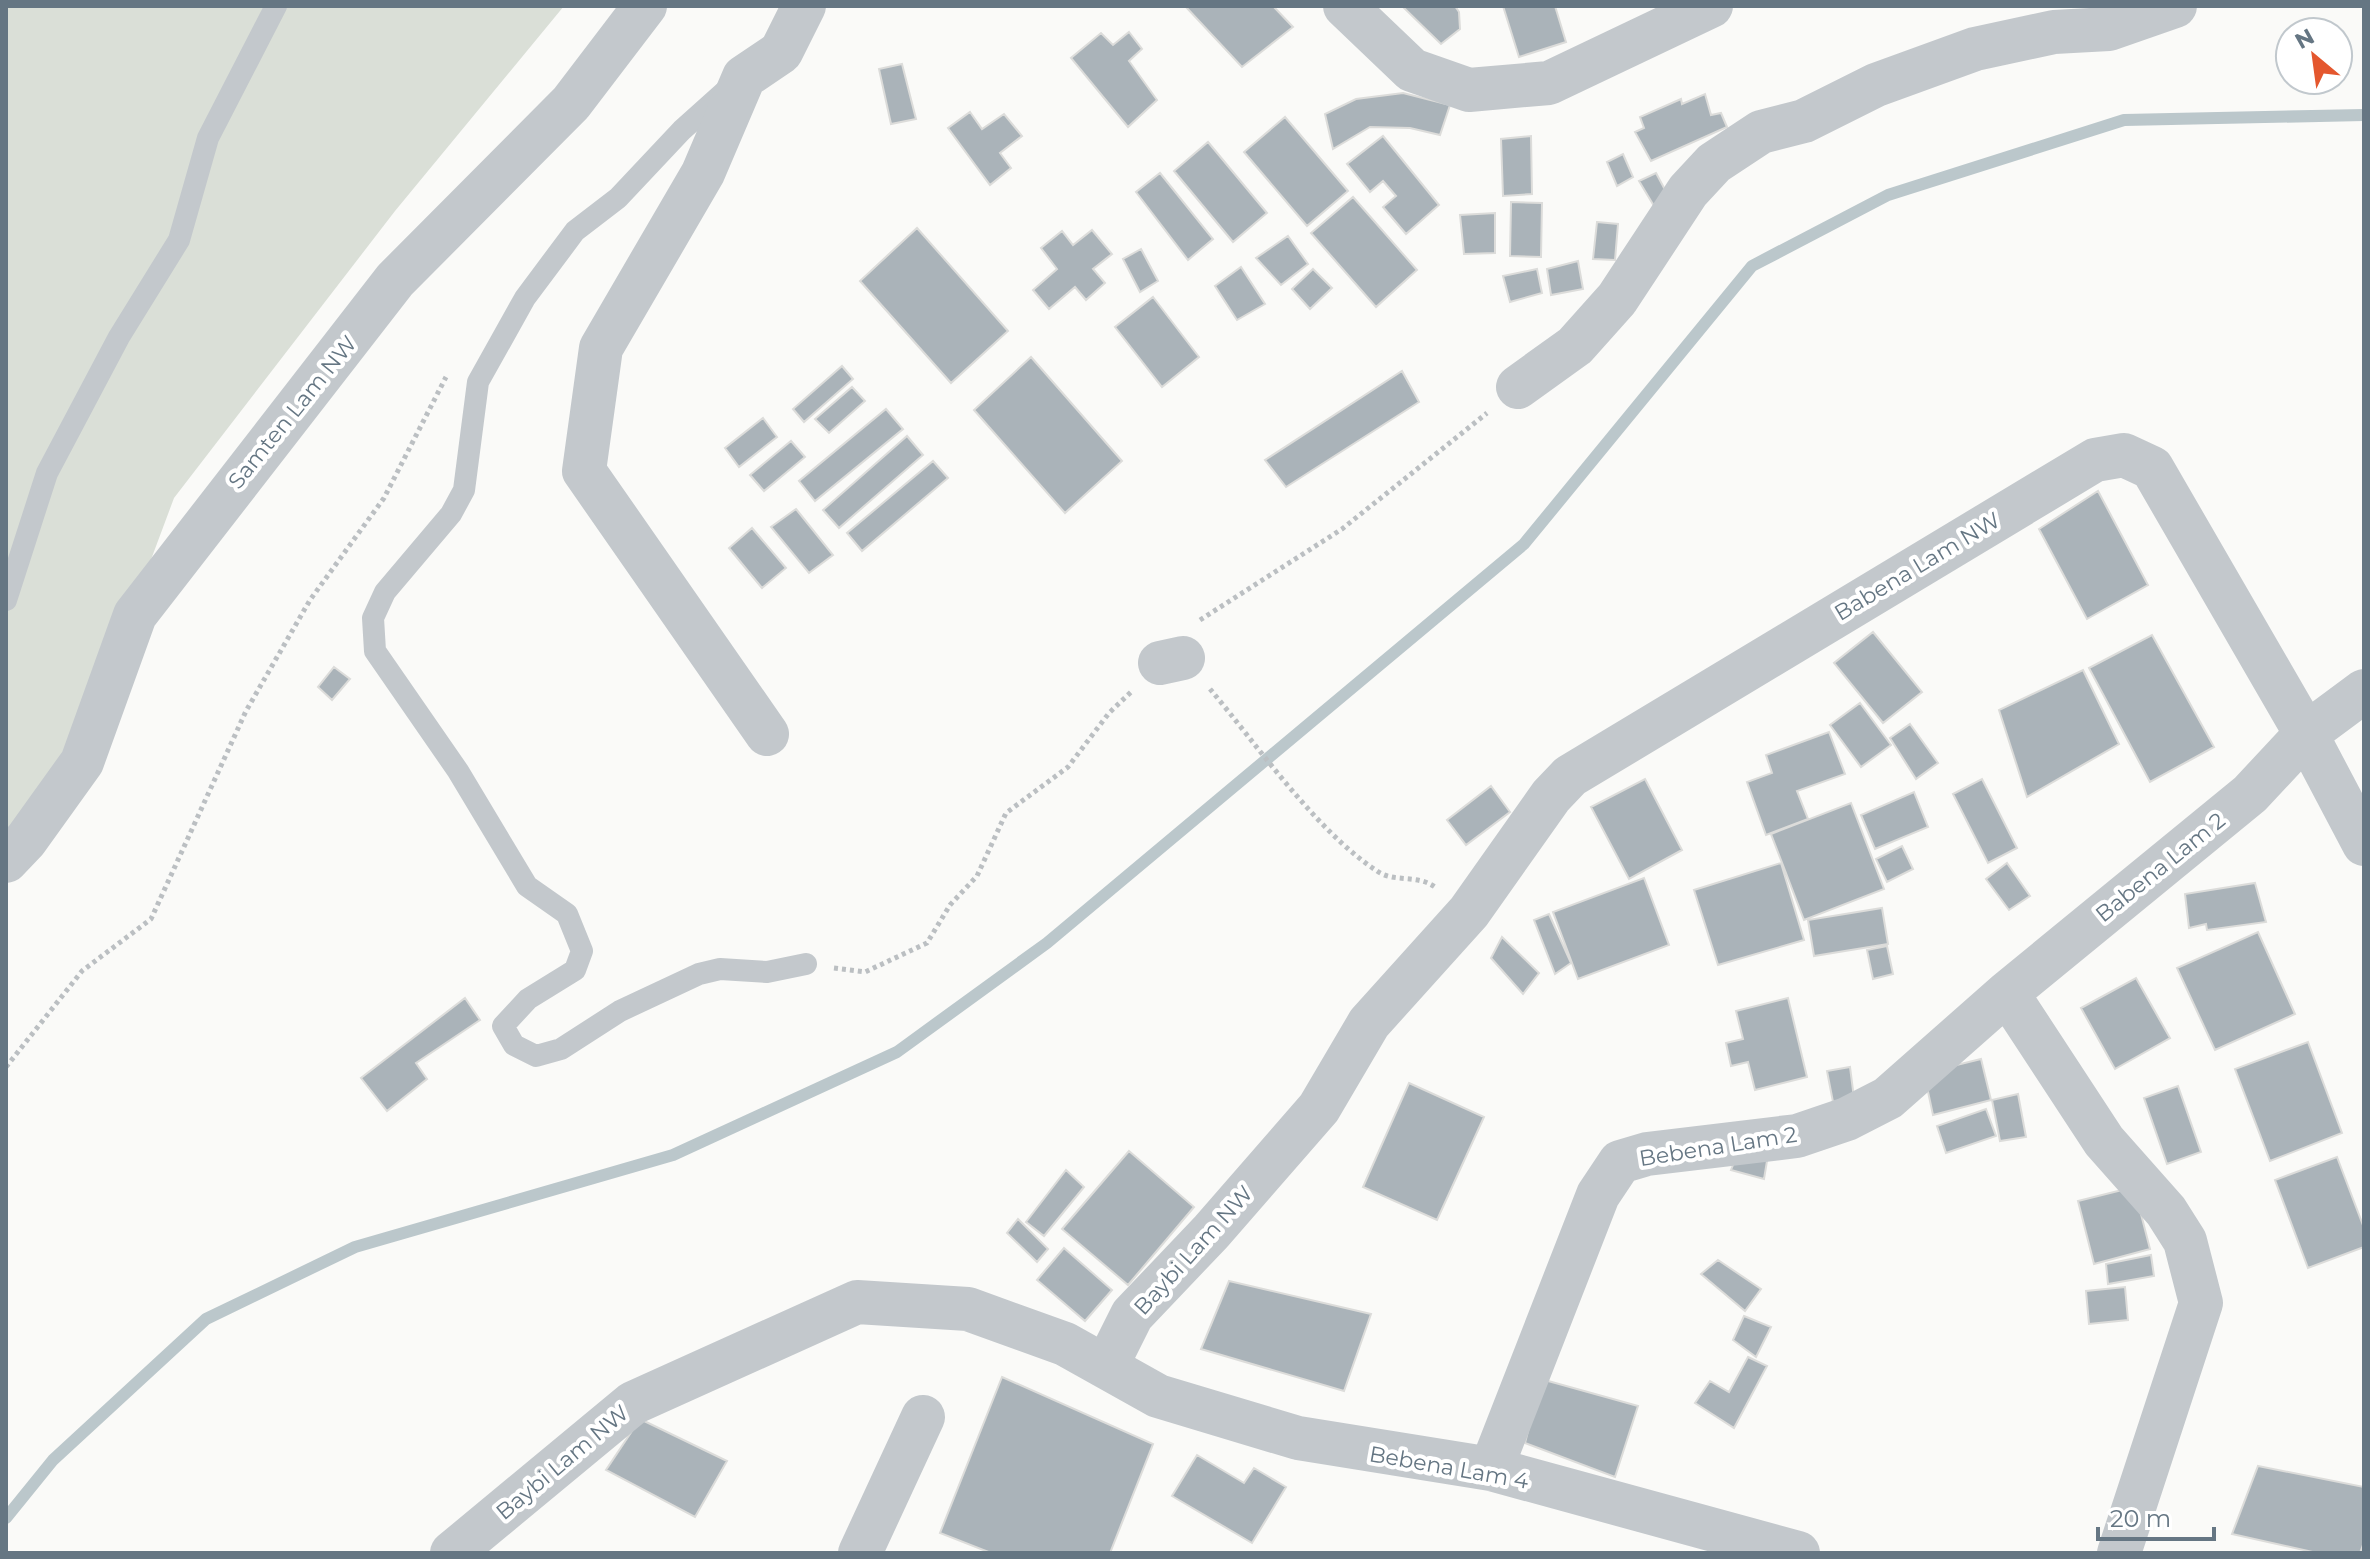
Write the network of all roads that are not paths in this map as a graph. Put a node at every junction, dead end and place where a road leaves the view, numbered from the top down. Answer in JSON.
{"nodes":[{"id":1,"x":276,"y":6,"type":"edge"},
{"id":2,"x":645,"y":6,"type":"edge"},
{"id":3,"x":804,"y":6,"type":"edge"},
{"id":4,"x":1345,"y":6,"type":"edge"},
{"id":5,"x":1711,"y":6,"type":"edge"},
{"id":6,"x":2175,"y":6,"type":"edge"},
{"id":7,"x":744,"y":77,"type":"junction"},
{"id":8,"x":1518,"y":387,"type":"road end"},
{"id":9,"x":6,"y":600,"type":"edge"},
{"id":10,"x":2364,"y":691,"type":"edge"},
{"id":11,"x":767,"y":734,"type":"dead end"},
{"id":12,"x":2306,"y":734,"type":"junction"},
{"id":13,"x":2364,"y":844,"type":"edge"},
{"id":14,"x":6,"y":861,"type":"edge"},
{"id":15,"x":1458,"y":923,"type":"joint"},
{"id":16,"x":806,"y":964,"type":"road end"},
{"id":17,"x":2007,"y":993,"type":"junction"},
{"id":18,"x":1107,"y":1365,"type":"junction"},
{"id":19,"x":923,"y":1417,"type":"dead end"},
{"id":20,"x":1491,"y":1469,"type":"junction"},
{"id":21,"x":452,"y":1553,"type":"edge"},
{"id":22,"x":860,"y":1553,"type":"edge"},
{"id":23,"x":1798,"y":1553,"type":"edge"},
{"id":24,"x":2119,"y":1553,"type":"edge"}],
"edges":[{"from":1,"to":9,"type":"lane"},
{"from":2,"to":14,"type":"street","name":"Samten Lam NW"},
{"from":3,"to":7,"type":"street"},
{"from":4,"to":5,"type":"street"},
{"from":6,"to":8,"type":"street"},
{"from":7,"to":11,"type":"street"},
{"from":7,"to":16,"type":"lane"},
{"from":10,"to":12,"type":"street"},
{"from":12,"to":13,"type":"street","name":"Babena Lam NW"},
{"from":12,"to":15,"type":"street","name":"Babena Lam NW"},
{"from":12,"to":17,"type":"street","name":"Babena Lam 2"},
{"from":15,"to":18,"type":"street","name":"Baybi Lam NW"},
{"from":17,"to":20,"type":"street","name":"Bebena Lam 2"},
{"from":17,"to":24,"type":"street"},
{"from":18,"to":20,"type":"street","name":"Bebena Lam 4"},
{"from":18,"to":21,"type":"street","name":"Baybi Lam NW"},
{"from":19,"to":22,"type":"street"},
{"from":20,"to":23,"type":"street","name":"Bebena Lam 4"}]}
